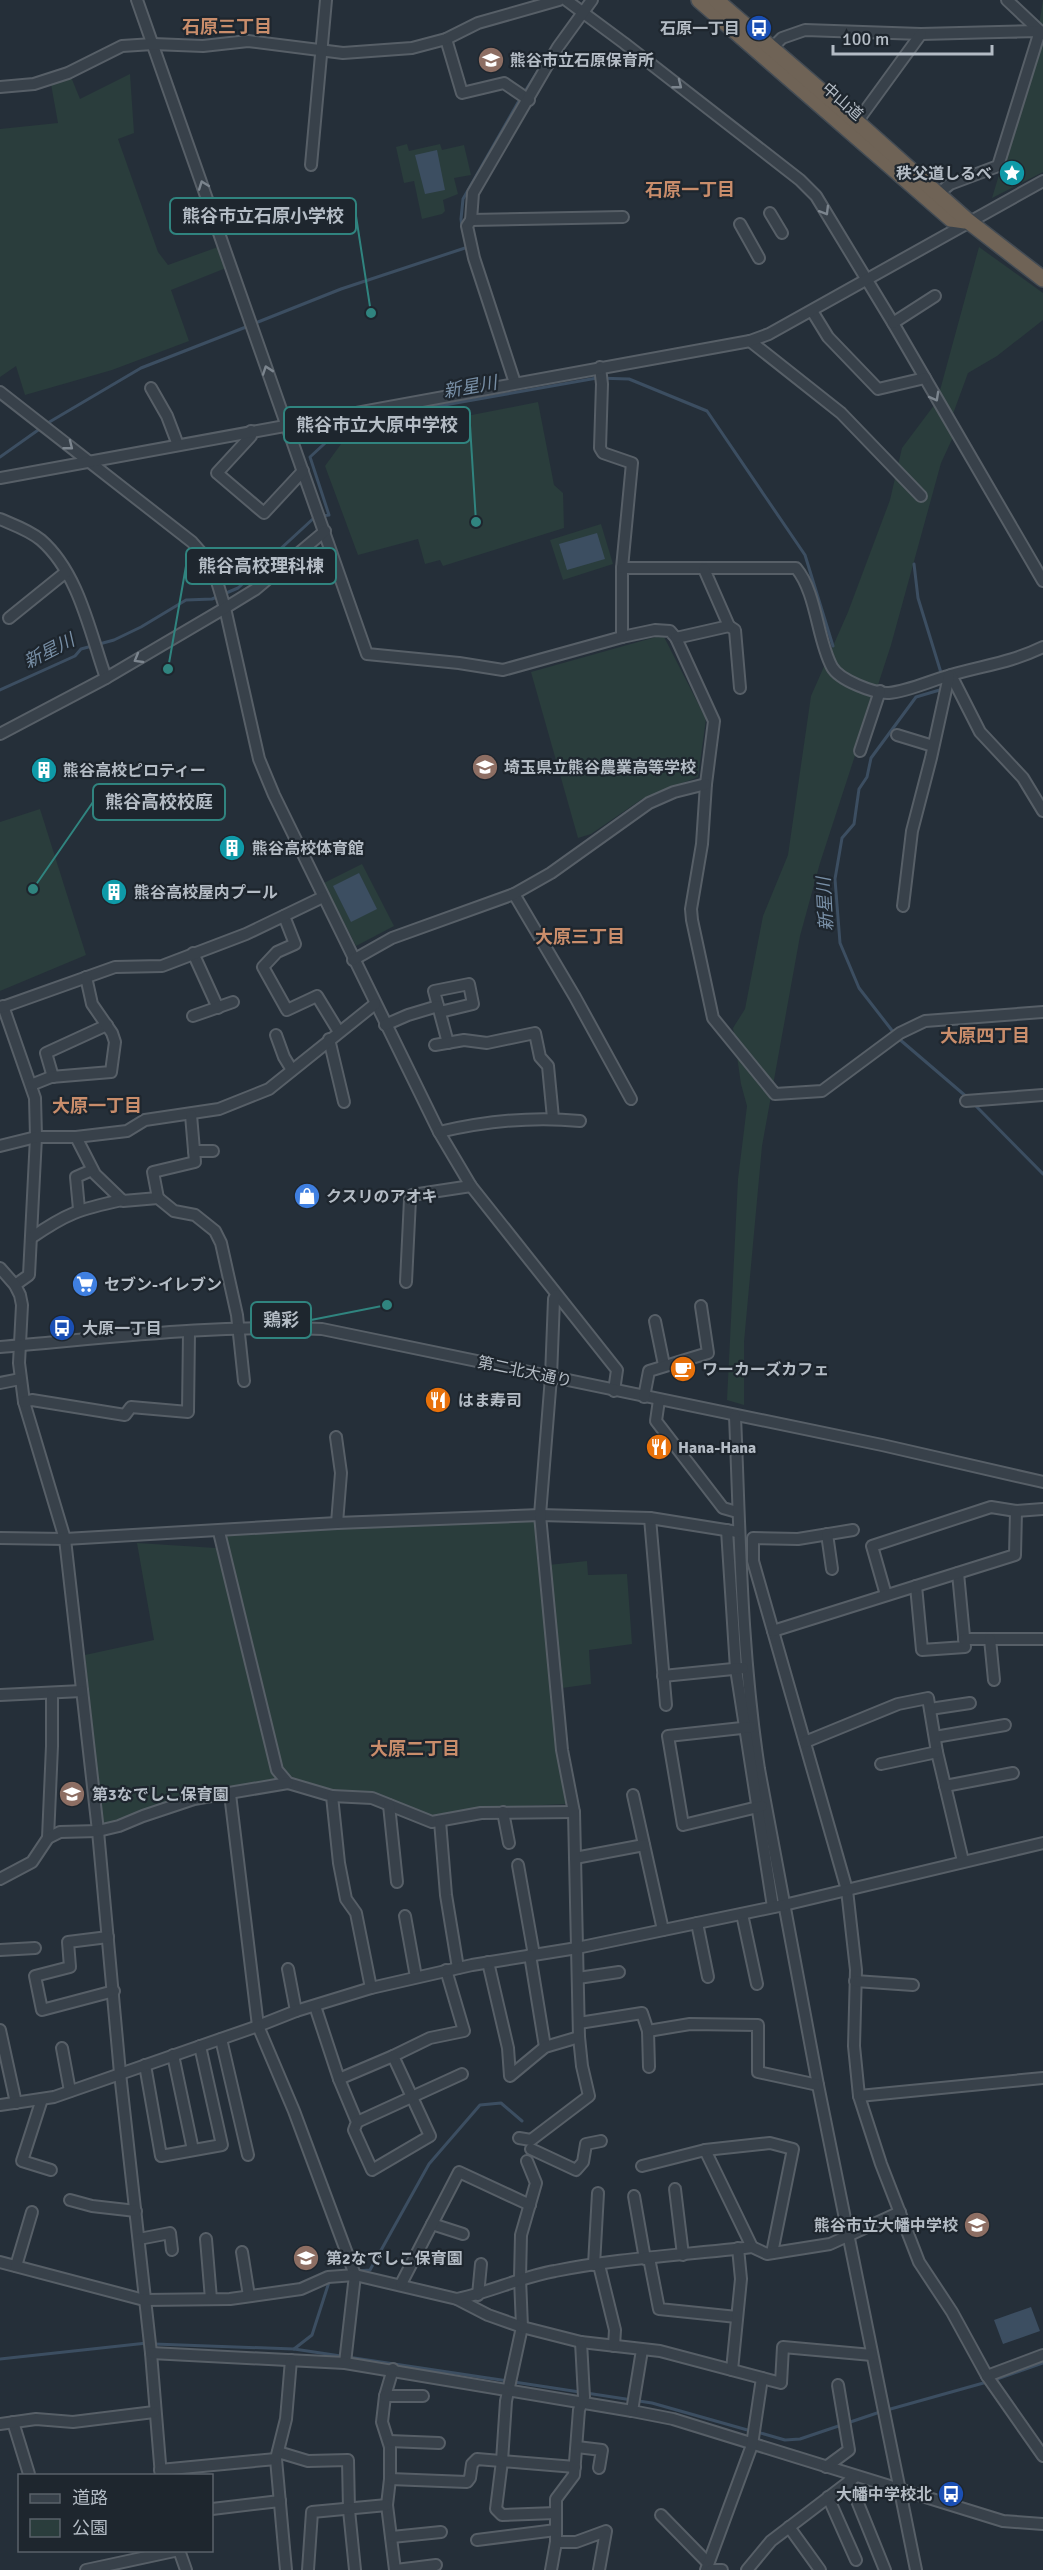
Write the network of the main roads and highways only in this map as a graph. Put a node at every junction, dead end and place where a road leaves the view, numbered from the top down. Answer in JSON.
{"nodes":[{"id":1,"x":699,"y":0,"type":"edge"},
{"id":2,"x":716,"y":0,"type":"edge"},
{"id":3,"x":854,"y":126,"type":"junction"},
{"id":4,"x":968,"y":221,"type":"junction"},
{"id":5,"x":1043,"y":279,"type":"edge"}],
"edges":[{"from":1,"to":3,"type":"highway","name":"中山道"},
{"from":2,"to":3,"type":"highway","name":"中山道"},
{"from":3,"to":4,"type":"highway","name":"中山道"},
{"from":3,"to":4,"type":"highway","name":"中山道"},
{"from":4,"to":5,"type":"highway","name":"中山道"}]}
